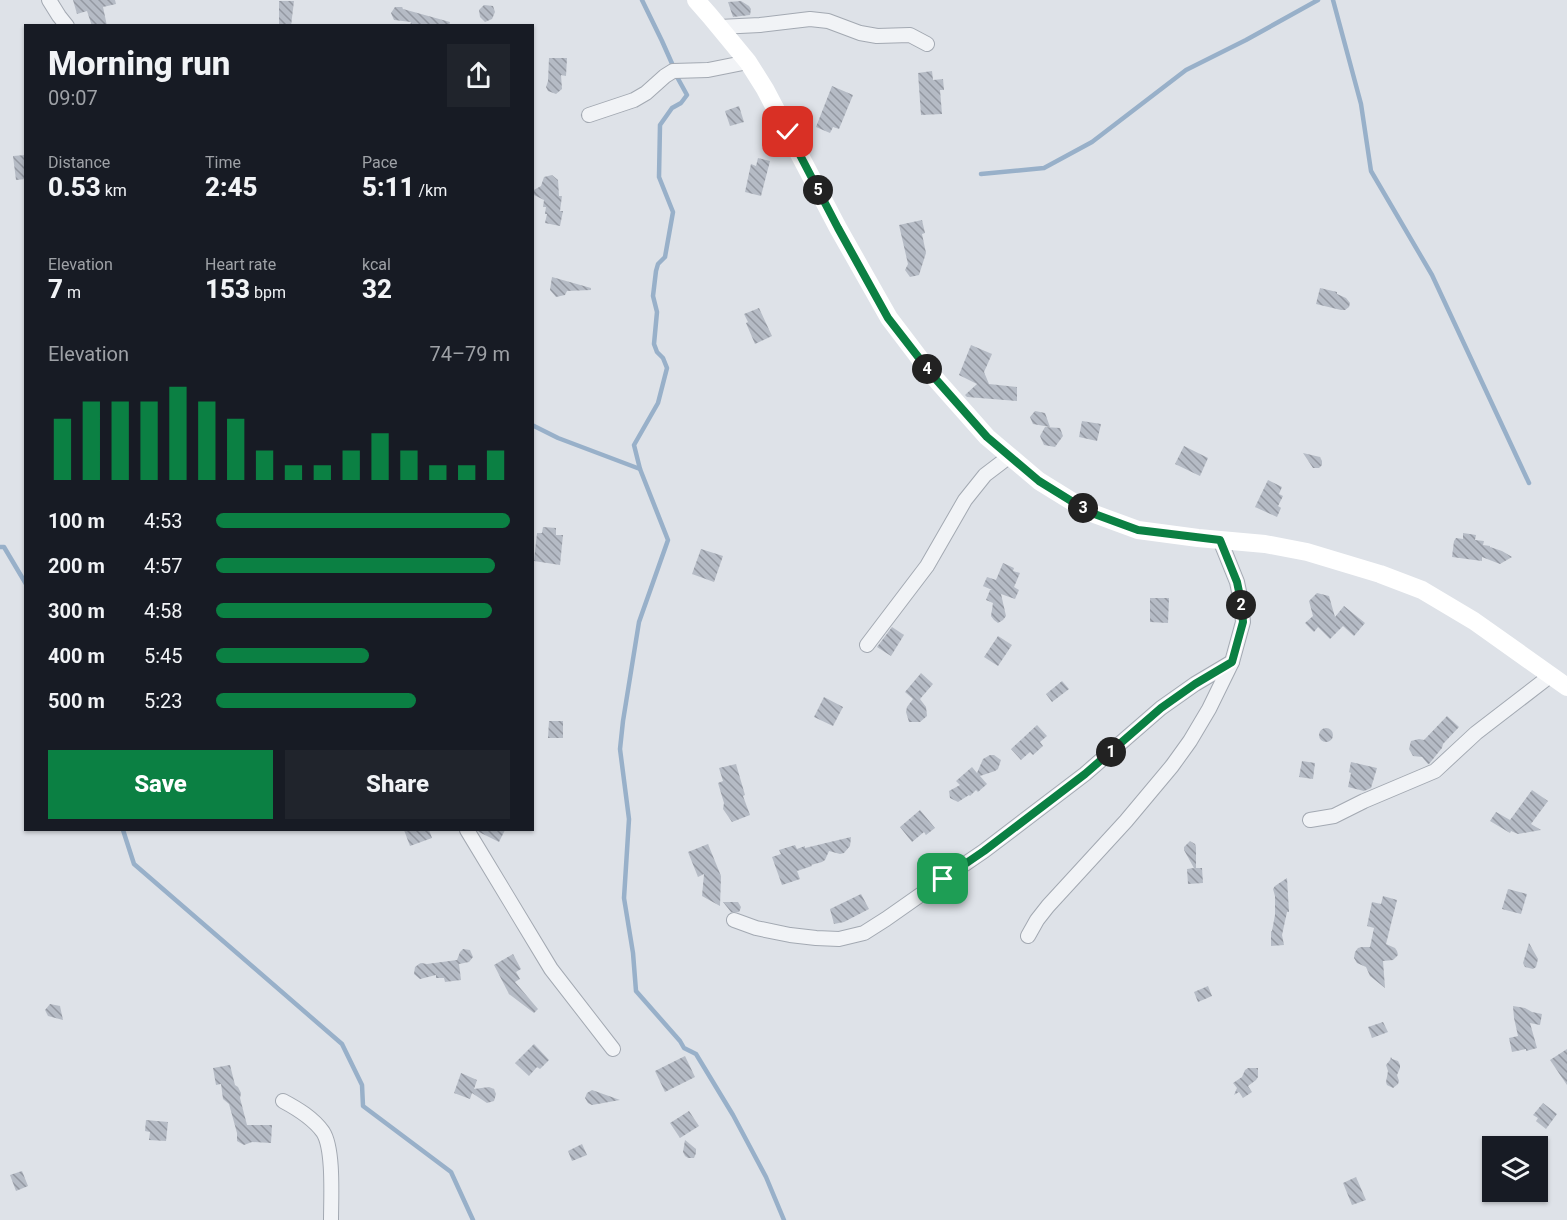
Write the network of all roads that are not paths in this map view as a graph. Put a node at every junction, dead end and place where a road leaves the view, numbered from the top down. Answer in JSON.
{"nodes":[{"id":1,"x":50,"y":0,"type":"edge"},
{"id":2,"x":696,"y":0,"type":"edge"},
{"id":3,"x":65,"y":24,"type":"edge"},
{"id":4,"x":719,"y":27,"type":"junction"},
{"id":5,"x":927,"y":44,"type":"dead end"},
{"id":6,"x":748,"y":62,"type":"junction"},
{"id":7,"x":589,"y":115,"type":"dead end"},
{"id":8,"x":1010,"y":456,"type":"junction"},
{"id":9,"x":1220,"y":540,"type":"junction"},
{"id":10,"x":867,"y":645,"type":"dead end"},
{"id":11,"x":1232,"y":662,"type":"junction"},
{"id":12,"x":1550,"y":676,"type":"junction"},
{"id":13,"x":1567,"y":687,"type":"edge"},
{"id":14,"x":1310,"y":820,"type":"dead end"},
{"id":15,"x":468,"y":831,"type":"edge"},
{"id":16,"x":734,"y":920,"type":"dead end"},
{"id":17,"x":1028,"y":936,"type":"dead end"},
{"id":18,"x":613,"y":1049,"type":"dead end"},
{"id":19,"x":283,"y":1101,"type":"dead end"},
{"id":20,"x":331,"y":1220,"type":"edge"}],
"edges":[{"from":1,"to":3,"type":"street"},
{"from":2,"to":4,"type":"street"},
{"from":4,"to":5,"type":"street"},
{"from":4,"to":6,"type":"street"},
{"from":6,"to":7,"type":"street"},
{"from":6,"to":8,"type":"street"},
{"from":8,"to":9,"type":"street"},
{"from":8,"to":10,"type":"street"},
{"from":9,"to":11,"type":"street"},
{"from":9,"to":12,"type":"street"},
{"from":11,"to":16,"type":"street"},
{"from":11,"to":17,"type":"street"},
{"from":12,"to":13,"type":"street"},
{"from":12,"to":14,"type":"street"},
{"from":15,"to":18,"type":"street"},
{"from":19,"to":20,"type":"street"}]}
